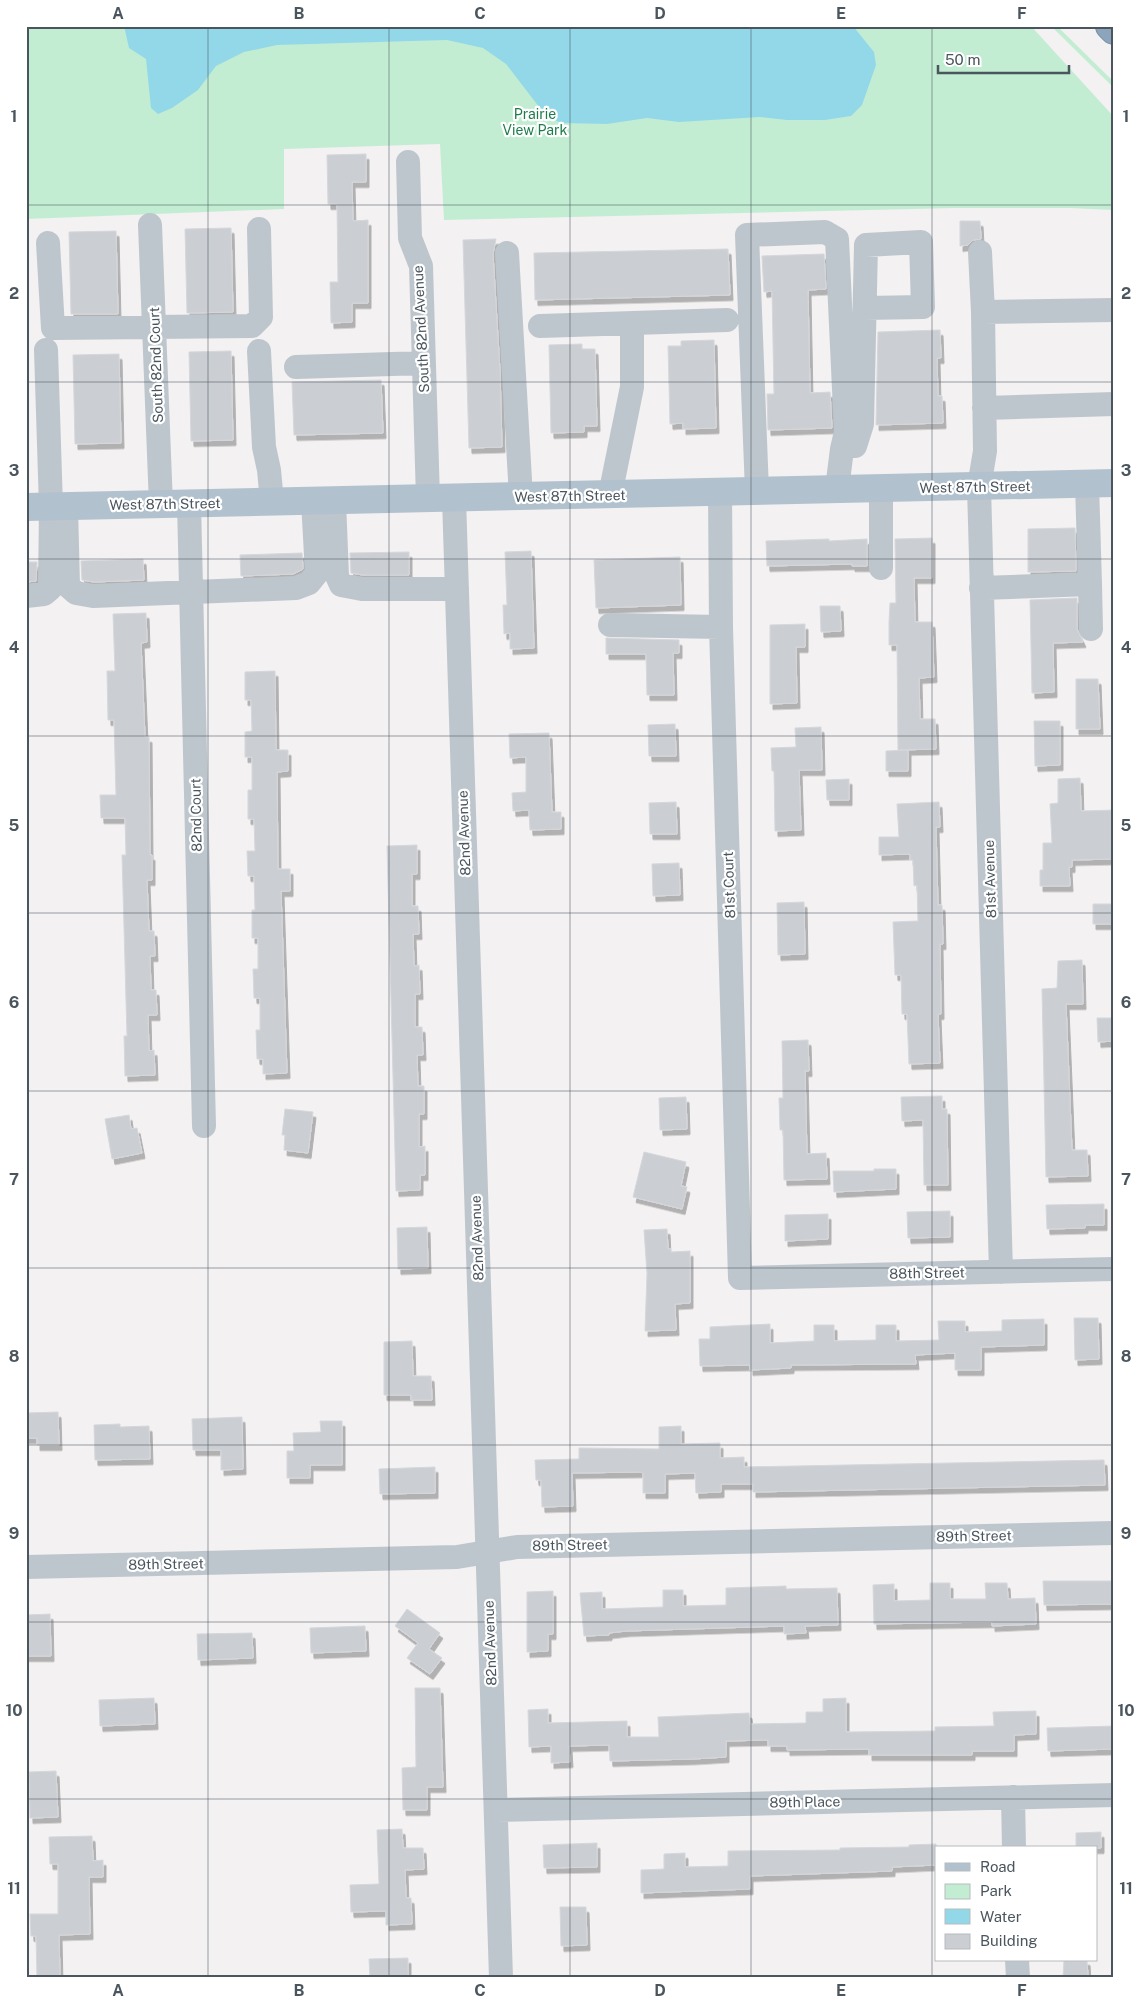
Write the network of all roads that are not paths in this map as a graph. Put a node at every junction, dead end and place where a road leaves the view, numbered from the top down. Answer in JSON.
{"nodes":[{"id":1,"x":1110,"y":26,"type":"edge"},
{"id":2,"x":1114,"y":30,"type":"edge"},
{"id":3,"x":408,"y":162,"type":"dead end"},
{"id":4,"x":150,"y":225,"type":"dead end"},
{"id":5,"x":259,"y":229,"type":"dead end"},
{"id":6,"x":48,"y":243,"type":"dead end"},
{"id":7,"x":980,"y":252,"type":"dead end"},
{"id":8,"x":507,"y":254,"type":"dead end"},
{"id":9,"x":865,"y":308,"type":"dead end"},
{"id":10,"x":1114,"y":310,"type":"edge"},
{"id":11,"x":983,"y":312,"type":"junction"},
{"id":12,"x":727,"y":320,"type":"dead end"},
{"id":13,"x":632,"y":324,"type":"junction"},
{"id":14,"x":540,"y":326,"type":"dead end"},
{"id":15,"x":154,"y":328,"type":"junction"},
{"id":16,"x":46,"y":350,"type":"dead end"},
{"id":17,"x":259,"y":350,"type":"dead end"},
{"id":18,"x":424,"y":363,"type":"junction"},
{"id":19,"x":296,"y":366,"type":"dead end"},
{"id":20,"x":1114,"y":404,"type":"edge"},
{"id":21,"x":984,"y":408,"type":"junction"},
{"id":22,"x":1087,"y":484,"type":"junction"},
{"id":23,"x":1114,"y":484,"type":"edge"},
{"id":24,"x":979,"y":486,"type":"junction"},
{"id":25,"x":844,"y":489,"type":"junction"},
{"id":26,"x":881,"y":489,"type":"junction"},
{"id":27,"x":720,"y":492,"type":"junction"},
{"id":28,"x":757,"y":492,"type":"junction"},
{"id":29,"x":610,"y":495,"type":"junction"},
{"id":30,"x":521,"y":497,"type":"junction"},
{"id":31,"x":441,"y":498,"type":"junction"},
{"id":32,"x":324,"y":501,"type":"junction"},
{"id":33,"x":272,"y":502,"type":"junction"},
{"id":34,"x":161,"y":504,"type":"junction"},
{"id":35,"x":189,"y":504,"type":"junction"},
{"id":36,"x":48,"y":507,"type":"edge"},
{"id":37,"x":881,"y":568,"type":"dead end"},
{"id":38,"x":1090,"y":584,"type":"junction"},
{"id":39,"x":981,"y":588,"type":"junction"},
{"id":40,"x":457,"y":589,"type":"junction"},
{"id":41,"x":191,"y":592,"type":"junction"},
{"id":42,"x":26,"y":596,"type":"edge"},
{"id":43,"x":610,"y":624,"type":"dead end"},
{"id":44,"x":721,"y":627,"type":"junction"},
{"id":45,"x":1091,"y":629,"type":"dead end"},
{"id":46,"x":204,"y":1126,"type":"dead end"},
{"id":47,"x":1114,"y":1269,"type":"edge"},
{"id":48,"x":1000,"y":1272,"type":"junction"},
{"id":49,"x":740,"y":1278,"type":"joint"},
{"id":50,"x":1114,"y":1533,"type":"edge"},
{"id":51,"x":486,"y":1552,"type":"junction"},
{"id":52,"x":26,"y":1567,"type":"edge"},
{"id":53,"x":1114,"y":1795,"type":"edge"},
{"id":54,"x":1013,"y":1797,"type":"junction"},
{"id":55,"x":497,"y":1810,"type":"junction"},
{"id":56,"x":1014,"y":1846,"type":"edge"},
{"id":57,"x":1017,"y":1962,"type":"edge"},
{"id":58,"x":501,"y":1978,"type":"edge"},
{"id":59,"x":1018,"y":1978,"type":"edge"}],
"edges":[{"from":1,"to":2,"type":"highway"},
{"from":3,"to":18,"type":"street","name":"South 82nd Avenue"},
{"from":4,"to":15,"type":"street","name":"South 82nd Court"},
{"from":5,"to":15,"type":"street"},
{"from":6,"to":15,"type":"street"},
{"from":7,"to":11,"type":"street","name":"81st Avenue"},
{"from":8,"to":30,"type":"street"},
{"from":9,"to":25,"type":"street"},
{"from":10,"to":11,"type":"street"},
{"from":11,"to":21,"type":"street","name":"81st Avenue"},
{"from":12,"to":13,"type":"street"},
{"from":13,"to":14,"type":"street"},
{"from":13,"to":29,"type":"street"},
{"from":15,"to":34,"type":"street","name":"South 82nd Court"},
{"from":16,"to":36,"type":"street"},
{"from":17,"to":33,"type":"street"},
{"from":18,"to":19,"type":"street"},
{"from":18,"to":31,"type":"street","name":"South 82nd Avenue"},
{"from":20,"to":21,"type":"street"},
{"from":21,"to":24,"type":"street","name":"81st Avenue"},
{"from":22,"to":23,"type":"main road","name":"West 87th Street"},
{"from":22,"to":24,"type":"main road","name":"West 87th Street"},
{"from":22,"to":38,"type":"street"},
{"from":24,"to":26,"type":"main road","name":"West 87th Street"},
{"from":24,"to":39,"type":"street","name":"81st Avenue"},
{"from":25,"to":26,"type":"main road","name":"West 87th Street"},
{"from":25,"to":28,"type":"main road","name":"West 87th Street"},
{"from":25,"to":28,"type":"street"},
{"from":26,"to":37,"type":"street"},
{"from":27,"to":28,"type":"main road","name":"West 87th Street"},
{"from":27,"to":29,"type":"main road","name":"West 87th Street"},
{"from":27,"to":44,"type":"street","name":"81st Court"},
{"from":29,"to":30,"type":"main road","name":"West 87th Street"},
{"from":30,"to":31,"type":"main road","name":"West 87th Street"},
{"from":31,"to":32,"type":"main road","name":"West 87th Street"},
{"from":31,"to":40,"type":"street","name":"82nd Avenue"},
{"from":32,"to":33,"type":"main road","name":"West 87th Street"},
{"from":32,"to":40,"type":"street"},
{"from":32,"to":41,"type":"street"},
{"from":33,"to":35,"type":"main road","name":"West 87th Street"},
{"from":34,"to":35,"type":"main road","name":"West 87th Street"},
{"from":34,"to":36,"type":"main road","name":"West 87th Street"},
{"from":35,"to":41,"type":"street","name":"82nd Court"},
{"from":36,"to":41,"type":"street"},
{"from":36,"to":42,"type":"street"},
{"from":38,"to":39,"type":"street"},
{"from":38,"to":45,"type":"street"},
{"from":39,"to":48,"type":"street","name":"81st Avenue"},
{"from":40,"to":51,"type":"street","name":"82nd Avenue"},
{"from":41,"to":46,"type":"street","name":"82nd Court"},
{"from":43,"to":44,"type":"street"},
{"from":44,"to":49,"type":"street","name":"81st Court"},
{"from":47,"to":48,"type":"street","name":"88th Street"},
{"from":48,"to":49,"type":"street","name":"88th Street"},
{"from":50,"to":51,"type":"street","name":"89th Street"},
{"from":51,"to":52,"type":"street","name":"89th Street"},
{"from":51,"to":55,"type":"street","name":"82nd Avenue"},
{"from":53,"to":54,"type":"street","name":"89th Place"},
{"from":54,"to":55,"type":"street","name":"89th Place"},
{"from":54,"to":56,"type":"street"},
{"from":55,"to":58,"type":"street","name":"82nd Avenue"},
{"from":57,"to":59,"type":"street"}]}
